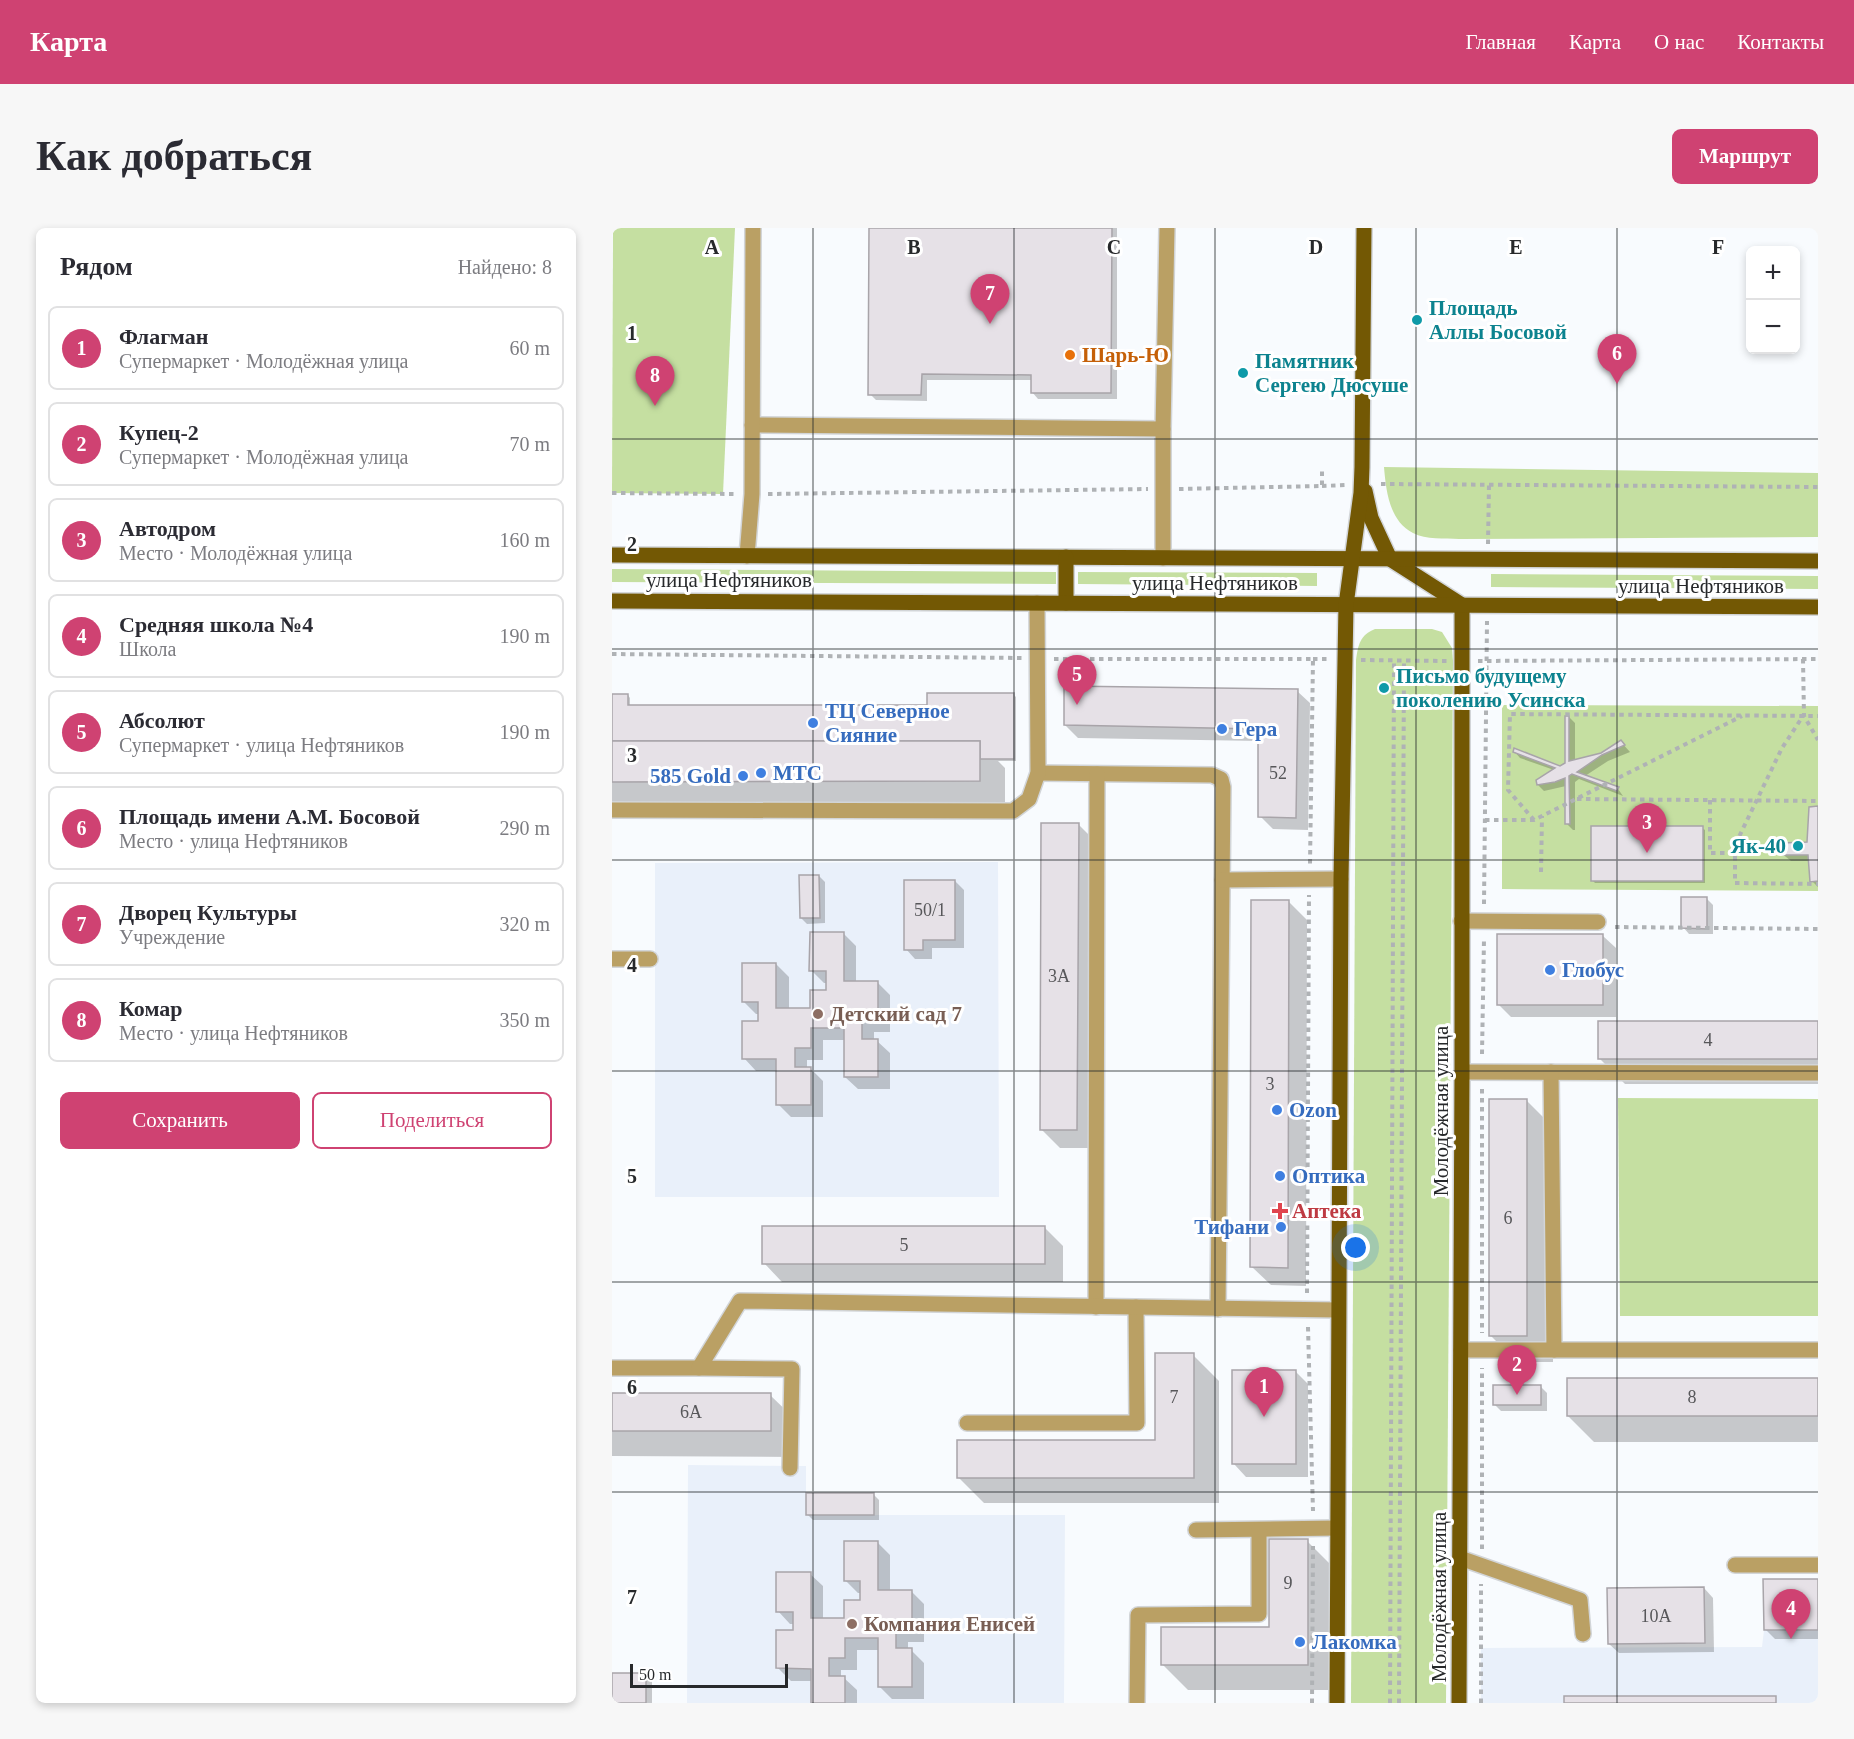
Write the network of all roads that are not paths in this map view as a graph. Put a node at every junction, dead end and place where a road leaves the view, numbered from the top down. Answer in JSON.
{"nodes":[{"id":1,"x":753,"y":228,"type":"edge"},
{"id":2,"x":1167,"y":228,"type":"edge"},
{"id":3,"x":1364,"y":228,"type":"edge"},
{"id":4,"x":752,"y":425,"type":"junction"},
{"id":5,"x":1163,"y":429,"type":"junction"},
{"id":6,"x":1362,"y":467,"type":"junction"},
{"id":7,"x":612,"y":555,"type":"edge"},
{"id":8,"x":747,"y":556,"type":"junction"},
{"id":9,"x":1066,"y":557,"type":"junction"},
{"id":10,"x":1163,"y":558,"type":"junction"},
{"id":11,"x":1351,"y":559,"type":"junction"},
{"id":12,"x":1390,"y":559,"type":"junction"},
{"id":13,"x":1818,"y":561,"type":"edge"},
{"id":14,"x":612,"y":601,"type":"edge"},
{"id":15,"x":1037,"y":603,"type":"junction"},
{"id":16,"x":1066,"y":603,"type":"junction"},
{"id":17,"x":1346,"y":605,"type":"junction"},
{"id":18,"x":1462,"y":606,"type":"junction"},
{"id":19,"x":1818,"y":607,"type":"edge"},
{"id":20,"x":1038,"y":773,"type":"junction"},
{"id":21,"x":1097,"y":774,"type":"junction"},
{"id":22,"x":612,"y":810,"type":"edge"},
{"id":23,"x":1222,"y":879,"type":"junction"},
{"id":24,"x":1341,"y":879,"type":"junction"},
{"id":25,"x":1461,"y":921,"type":"junction"},
{"id":26,"x":1598,"y":922,"type":"dead end"},
{"id":27,"x":612,"y":959,"type":"edge"},
{"id":28,"x":650,"y":959,"type":"dead end"},
{"id":29,"x":1462,"y":1072,"type":"junction"},
{"id":30,"x":1551,"y":1072,"type":"junction"},
{"id":31,"x":1818,"y":1073,"type":"edge"},
{"id":32,"x":1096,"y":1306,"type":"junction"},
{"id":33,"x":1136,"y":1307,"type":"junction"},
{"id":34,"x":1218,"y":1309,"type":"junction"},
{"id":35,"x":1338,"y":1310,"type":"junction"},
{"id":36,"x":1461,"y":1350,"type":"junction"},
{"id":37,"x":1554,"y":1350,"type":"junction"},
{"id":38,"x":1818,"y":1350,"type":"edge"},
{"id":39,"x":612,"y":1368,"type":"edge"},
{"id":40,"x":699,"y":1368,"type":"junction"},
{"id":41,"x":967,"y":1423,"type":"dead end"},
{"id":42,"x":790,"y":1468,"type":"dead end"},
{"id":43,"x":1337,"y":1528,"type":"junction"},
{"id":44,"x":1196,"y":1530,"type":"dead end"},
{"id":45,"x":1259,"y":1530,"type":"junction"},
{"id":46,"x":1460,"y":1558,"type":"junction"},
{"id":47,"x":1735,"y":1565,"type":"dead end"},
{"id":48,"x":1818,"y":1565,"type":"edge"},
{"id":49,"x":1583,"y":1634,"type":"dead end"},
{"id":50,"x":1137,"y":1703,"type":"edge"},
{"id":51,"x":1337,"y":1703,"type":"edge"},
{"id":52,"x":1459,"y":1703,"type":"edge"}],
"edges":[{"from":1,"to":4,"type":"lane"},
{"from":2,"to":5,"type":"lane"},
{"from":3,"to":6,"type":"main road"},
{"from":4,"to":5,"type":"lane"},
{"from":4,"to":8,"type":"lane"},
{"from":5,"to":10,"type":"lane"},
{"from":6,"to":11,"type":"main road"},
{"from":6,"to":12,"type":"main road"},
{"from":7,"to":8,"type":"main road","name":"улица Нефтяников"},
{"from":8,"to":9,"type":"main road","name":"улица Нефтяников"},
{"from":9,"to":10,"type":"main road","name":"улица Нефтяников"},
{"from":9,"to":16,"type":"main road"},
{"from":10,"to":11,"type":"main road","name":"улица Нефтяников"},
{"from":11,"to":12,"type":"main road","name":"улица Нефтяников"},
{"from":11,"to":17,"type":"main road"},
{"from":12,"to":13,"type":"main road","name":"улица Нефтяников"},
{"from":12,"to":18,"type":"main road"},
{"from":14,"to":15,"type":"main road","name":"улица Нефтяников"},
{"from":15,"to":16,"type":"main road","name":"улица Нефтяников"},
{"from":15,"to":20,"type":"lane"},
{"from":16,"to":17,"type":"main road","name":"улица Нефтяников"},
{"from":17,"to":18,"type":"main road","name":"улица Нефтяников"},
{"from":17,"to":24,"type":"main road"},
{"from":18,"to":19,"type":"main road","name":"улица Нефтяников"},
{"from":18,"to":25,"type":"main road","name":"Молодёжная улица"},
{"from":20,"to":21,"type":"lane"},
{"from":20,"to":22,"type":"lane"},
{"from":21,"to":23,"type":"lane"},
{"from":21,"to":32,"type":"lane"},
{"from":23,"to":24,"type":"lane"},
{"from":23,"to":34,"type":"lane"},
{"from":24,"to":35,"type":"main road"},
{"from":25,"to":26,"type":"lane"},
{"from":25,"to":29,"type":"main road","name":"Молодёжная улица"},
{"from":27,"to":28,"type":"lane"},
{"from":29,"to":30,"type":"lane"},
{"from":29,"to":36,"type":"main road","name":"Молодёжная улица"},
{"from":30,"to":31,"type":"lane"},
{"from":30,"to":37,"type":"lane"},
{"from":32,"to":33,"type":"lane"},
{"from":32,"to":40,"type":"lane"},
{"from":33,"to":34,"type":"lane"},
{"from":33,"to":41,"type":"lane"},
{"from":34,"to":35,"type":"lane"},
{"from":35,"to":43,"type":"main road"},
{"from":36,"to":37,"type":"lane"},
{"from":36,"to":46,"type":"main road","name":"Молодёжная улица"},
{"from":37,"to":38,"type":"lane"},
{"from":39,"to":40,"type":"lane"},
{"from":40,"to":42,"type":"lane"},
{"from":43,"to":45,"type":"lane"},
{"from":43,"to":51,"type":"main road"},
{"from":44,"to":45,"type":"lane"},
{"from":45,"to":50,"type":"lane"},
{"from":46,"to":49,"type":"lane"},
{"from":46,"to":52,"type":"main road","name":"Молодёжная улица"},
{"from":47,"to":48,"type":"lane"}]}
